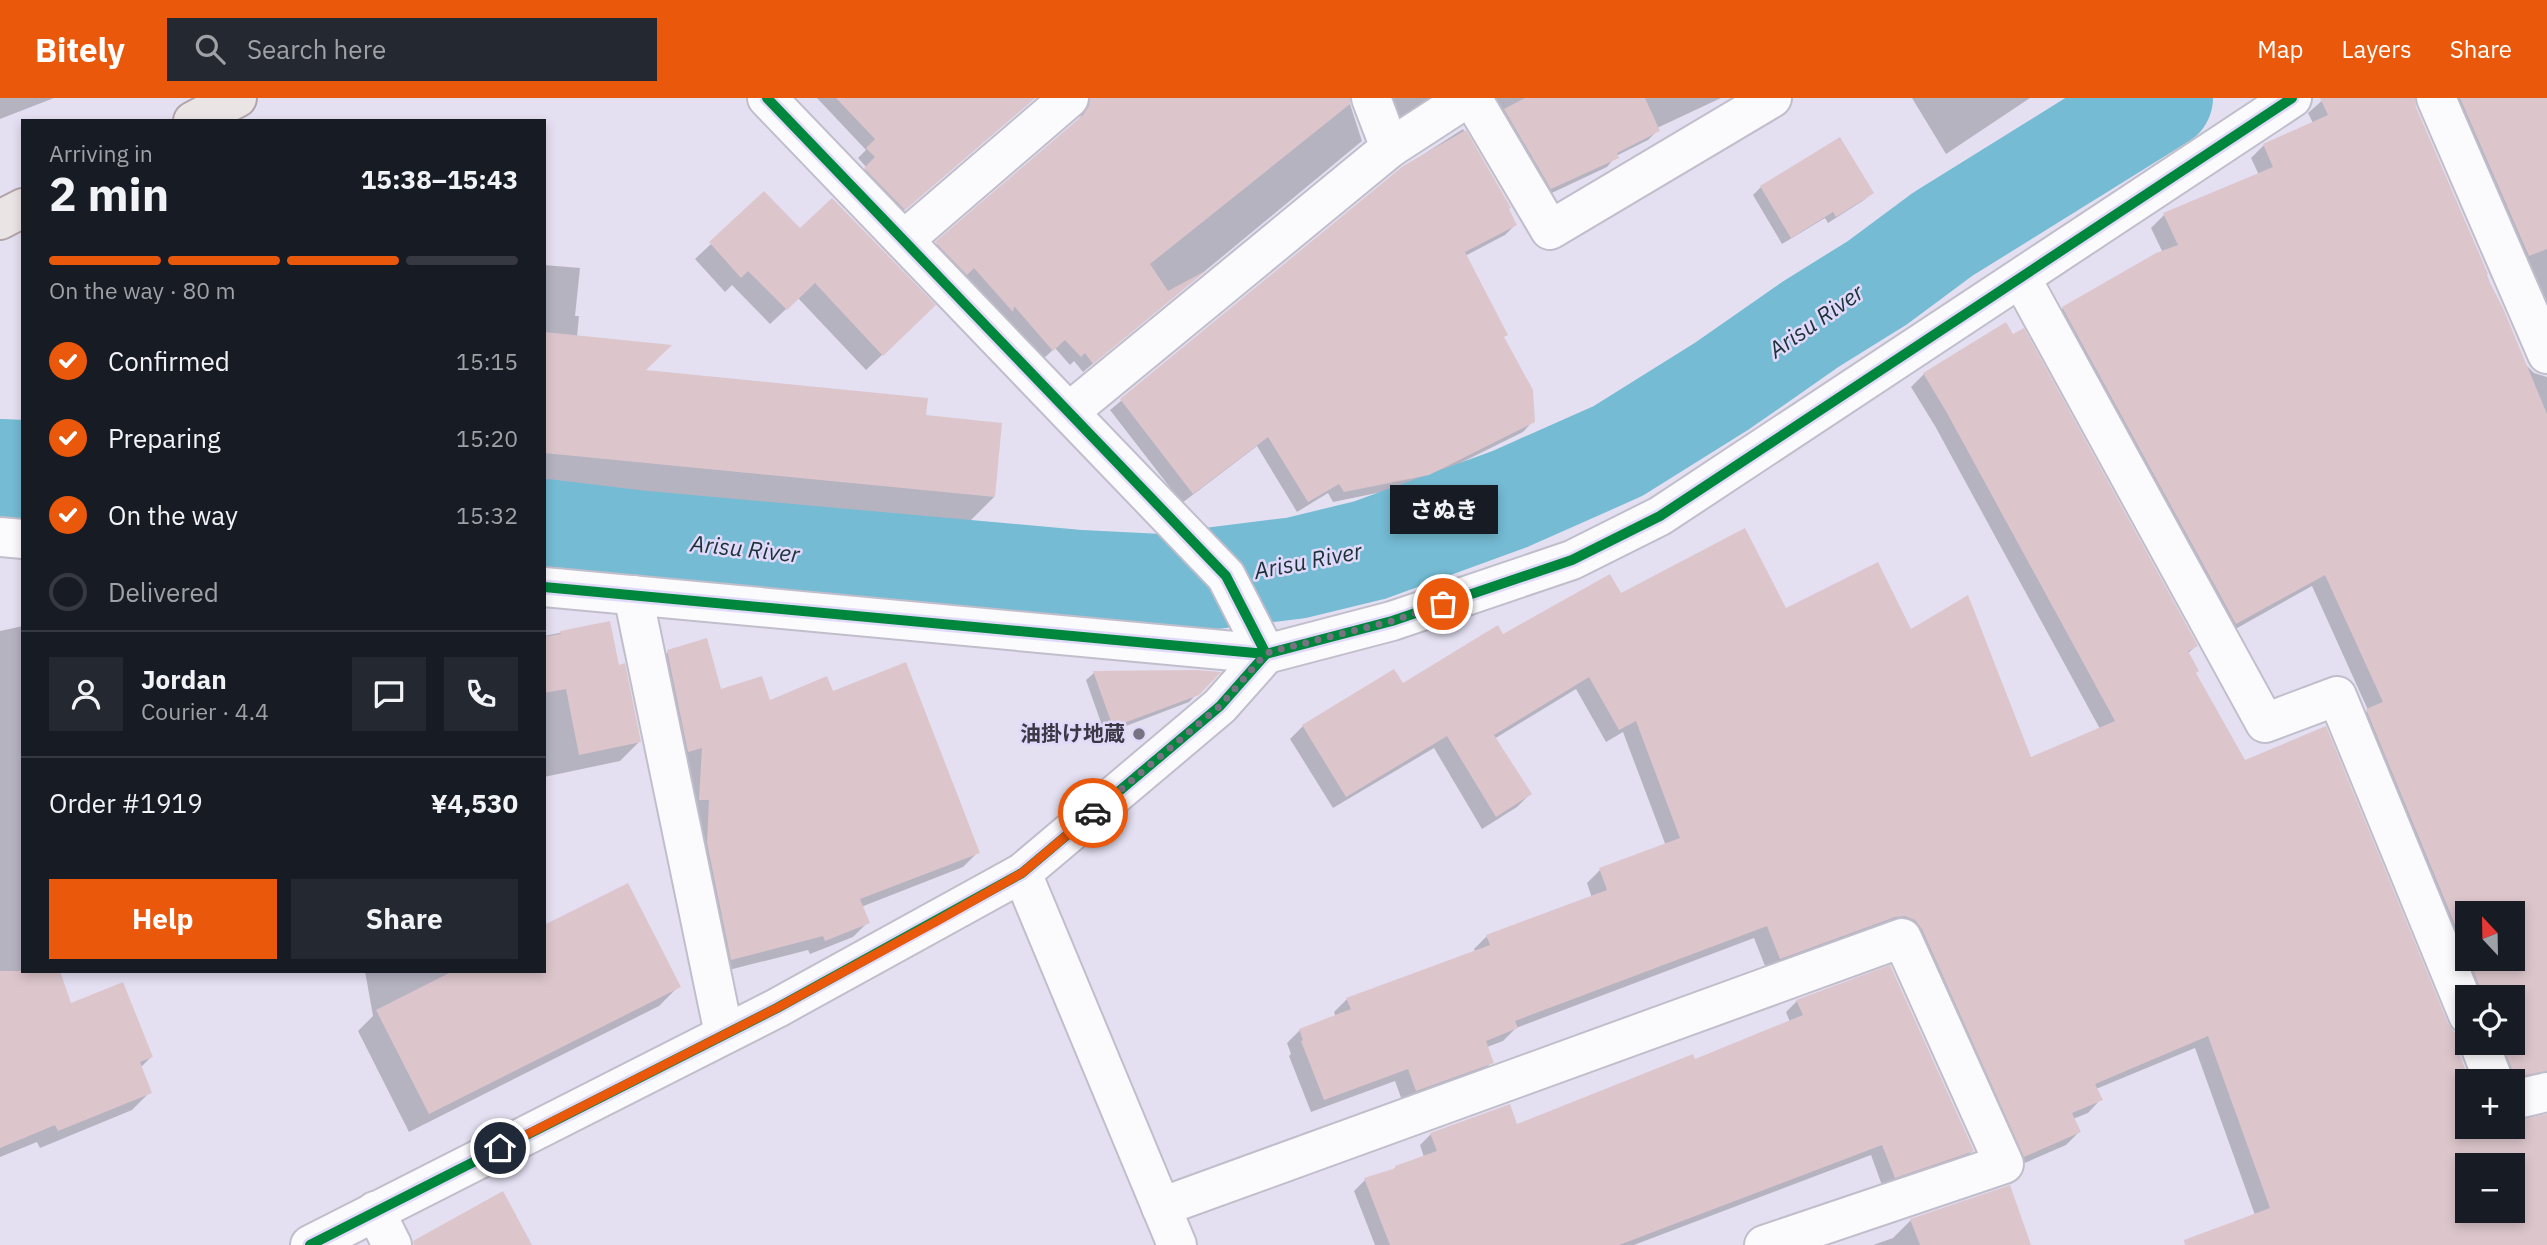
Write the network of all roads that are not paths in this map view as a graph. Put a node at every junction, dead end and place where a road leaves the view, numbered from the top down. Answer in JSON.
{"nodes":[{"id":1,"x":237,"y":98,"type":"edge"},
{"id":2,"x":767,"y":98,"type":"edge"},
{"id":3,"x":1069,"y":98,"type":"edge"},
{"id":4,"x":1371,"y":98,"type":"edge"},
{"id":5,"x":1466,"y":98,"type":"edge"},
{"id":6,"x":1472,"y":98,"type":"edge"},
{"id":7,"x":1772,"y":98,"type":"edge"},
{"id":8,"x":2292,"y":98,"type":"edge"},
{"id":9,"x":2437,"y":98,"type":"edge"},
{"id":10,"x":197,"y":119,"type":"edge"},
{"id":11,"x":1390,"y":148,"type":"junction"},
{"id":12,"x":21,"y":209,"type":"edge"},
{"id":13,"x":0,"y":220,"type":"edge"},
{"id":14,"x":904,"y":240,"type":"junction"},
{"id":15,"x":2021,"y":278,"type":"junction"},
{"id":16,"x":2547,"y":354,"type":"edge"},
{"id":17,"x":1069,"y":412,"type":"junction"},
{"id":18,"x":0,"y":537,"type":"edge"},
{"id":19,"x":21,"y":540,"type":"edge"},
{"id":20,"x":546,"y":587,"type":"edge"},
{"id":21,"x":633,"y":595,"type":"junction"},
{"id":22,"x":1266,"y":653,"type":"junction"},
{"id":23,"x":1022,"y":873,"type":"junction"},
{"id":24,"x":2456,"y":985,"type":"edge"},
{"id":25,"x":724,"y":1034,"type":"junction"},
{"id":26,"x":2547,"y":1092,"type":"edge"},
{"id":27,"x":2525,"y":1097,"type":"edge"},
{"id":28,"x":1161,"y":1207,"type":"junction"},
{"id":29,"x":375,"y":1211,"type":"junction"},
{"id":30,"x":310,"y":1245,"type":"edge"},
{"id":31,"x":391,"y":1245,"type":"edge"},
{"id":32,"x":1177,"y":1245,"type":"edge"},
{"id":33,"x":1764,"y":1245,"type":"edge"}],
"edges":[{"from":1,"to":10,"type":"main road"},
{"from":2,"to":14,"type":"street"},
{"from":3,"to":14,"type":"street"},
{"from":4,"to":11,"type":"street"},
{"from":5,"to":11,"type":"street"},
{"from":6,"to":7,"type":"street"},
{"from":8,"to":15,"type":"street"},
{"from":9,"to":16,"type":"street"},
{"from":11,"to":17,"type":"street"},
{"from":12,"to":13,"type":"main road"},
{"from":14,"to":17,"type":"street"},
{"from":15,"to":22,"type":"street"},
{"from":15,"to":24,"type":"street"},
{"from":17,"to":22,"type":"street"},
{"from":18,"to":19,"type":"street"},
{"from":20,"to":21,"type":"street"},
{"from":21,"to":22,"type":"street"},
{"from":21,"to":25,"type":"street"},
{"from":22,"to":23,"type":"street"},
{"from":23,"to":25,"type":"street"},
{"from":23,"to":28,"type":"street"},
{"from":25,"to":29,"type":"street"},
{"from":26,"to":27,"type":"street"},
{"from":28,"to":32,"type":"street"},
{"from":28,"to":33,"type":"street"},
{"from":29,"to":30,"type":"street"},
{"from":29,"to":31,"type":"street"}]}
